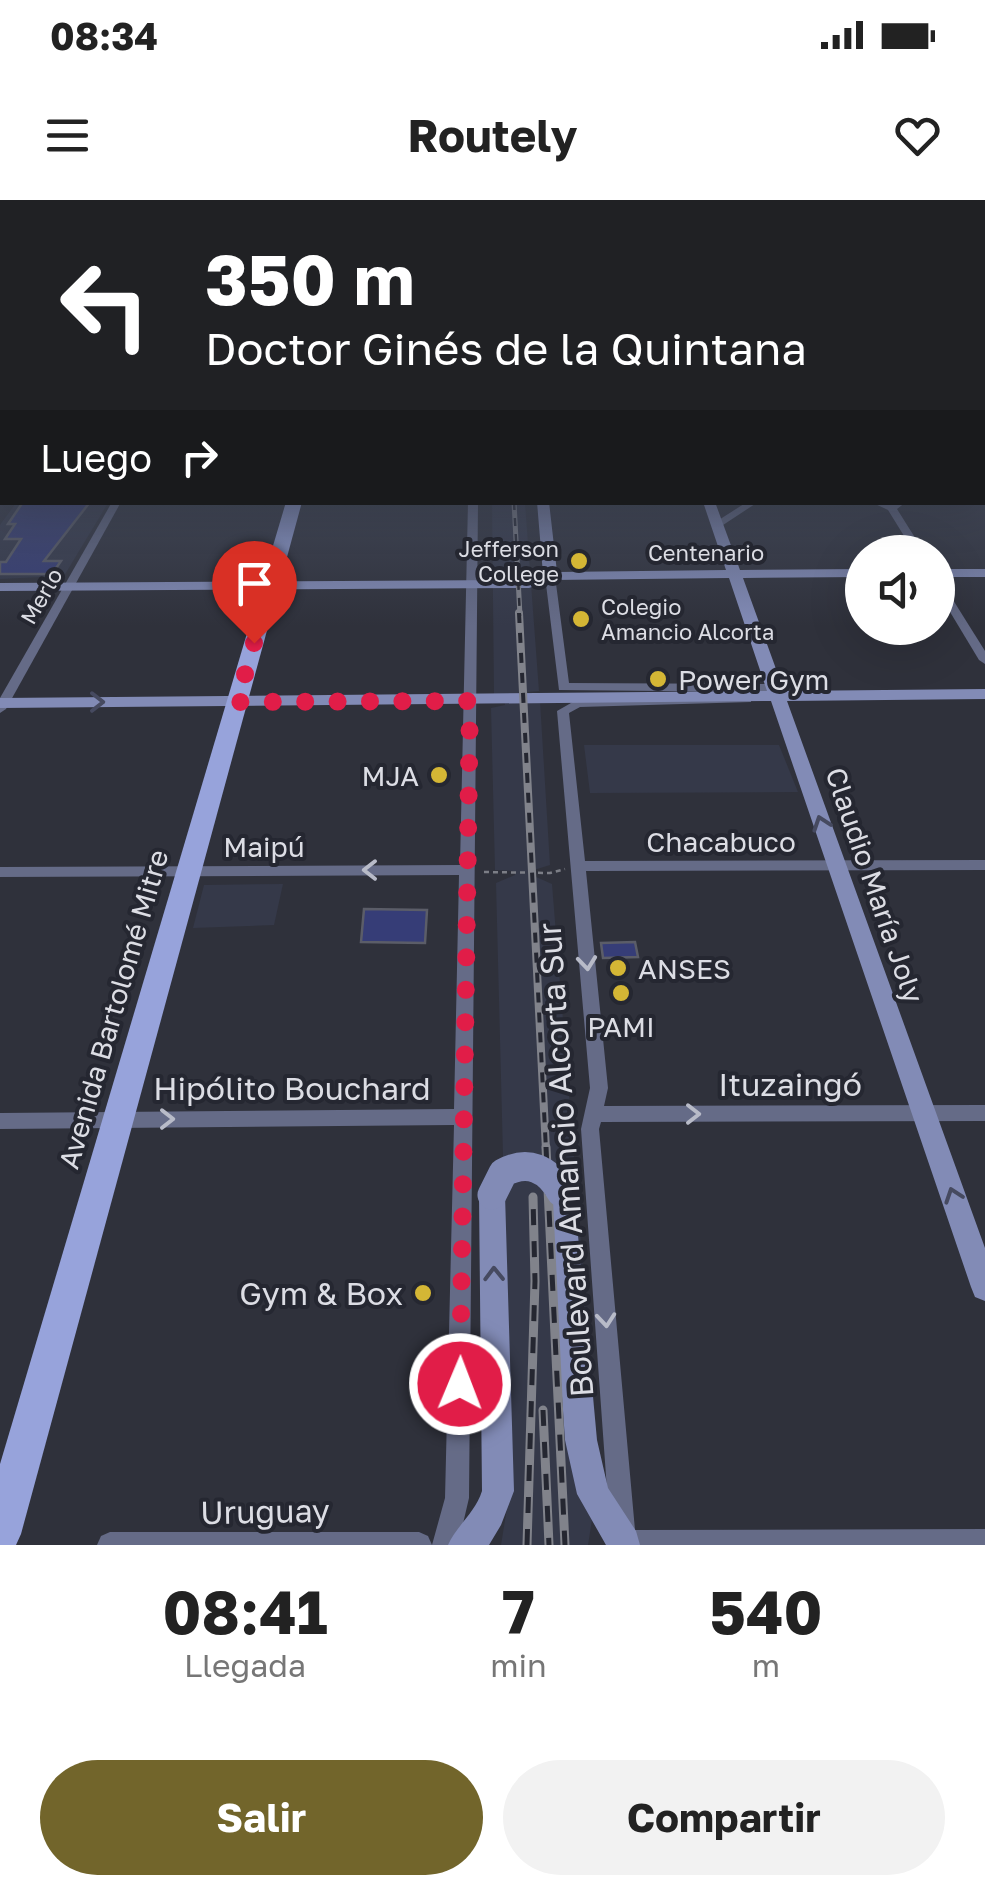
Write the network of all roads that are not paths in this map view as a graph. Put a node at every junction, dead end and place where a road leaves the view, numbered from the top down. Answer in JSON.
{"nodes":[{"id":1,"x":115,"y":505,"type":"edge"},
{"id":2,"x":293,"y":505,"type":"edge"},
{"id":3,"x":473,"y":505,"type":"edge"},
{"id":4,"x":543,"y":505,"type":"edge"},
{"id":5,"x":710,"y":505,"type":"edge"},
{"id":6,"x":749,"y":505,"type":"edge"},
{"id":7,"x":897,"y":506,"type":"edge"},
{"id":8,"x":717,"y":525,"type":"junction"},
{"id":9,"x":910,"y":535,"type":"edge"},
{"id":10,"x":985,"y":572,"type":"edge"},
{"id":11,"x":845,"y":573,"type":"edge"},
{"id":12,"x":955,"y":573,"type":"edge"},
{"id":13,"x":735,"y":574,"type":"junction"},
{"id":14,"x":472,"y":583,"type":"junction"},
{"id":15,"x":271,"y":584,"type":"junction"},
{"id":16,"x":551,"y":584,"type":"junction"},
{"id":17,"x":0,"y":586,"type":"edge"},
{"id":18,"x":70,"y":586,"type":"junction"},
{"id":19,"x":955,"y":611,"type":"edge"},
{"id":20,"x":985,"y":660,"type":"edge"},
{"id":21,"x":775,"y":691,"type":"junction"},
{"id":22,"x":985,"y":694,"type":"edge"},
{"id":23,"x":561,"y":697,"type":"junction"},
{"id":24,"x":470,"y":701,"type":"junction"},
{"id":25,"x":237,"y":702,"type":"junction"},
{"id":26,"x":1,"y":705,"type":"edge"},
{"id":27,"x":836,"y":865,"type":"junction"},
{"id":28,"x":985,"y":865,"type":"edge"},
{"id":29,"x":577,"y":866,"type":"junction"},
{"id":30,"x":468,"y":870,"type":"junction"},
{"id":31,"x":189,"y":871,"type":"junction"},
{"id":32,"x":0,"y":872,"type":"edge"},
{"id":33,"x":924,"y":1113,"type":"junction"},
{"id":34,"x":985,"y":1113,"type":"edge"},
{"id":35,"x":595,"y":1114,"type":"junction"},
{"id":36,"x":464,"y":1116,"type":"junction"},
{"id":37,"x":117,"y":1119,"type":"junction"},
{"id":38,"x":0,"y":1121,"type":"edge"},
{"id":39,"x":985,"y":1287,"type":"edge"},
{"id":40,"x":0,"y":1534,"type":"edge"},
{"id":41,"x":985,"y":1541,"type":"edge"},
{"id":42,"x":624,"y":1544,"type":"edge"},
{"id":43,"x":110,"y":1545,"type":"edge"},
{"id":44,"x":420,"y":1545,"type":"edge"},
{"id":45,"x":444,"y":1545,"type":"edge"},
{"id":46,"x":466,"y":1545,"type":"edge"}],
"edges":[{"from":1,"to":18,"type":"street","name":"Merlo"},
{"from":2,"to":15,"type":"main road","name":"Avenida Bartolomé Mitre"},
{"from":3,"to":14,"type":"street"},
{"from":4,"to":16,"type":"street","name":"Boulevard Amancio Alcorta Sur"},
{"from":5,"to":8,"type":"street","name":"Claudio María Joly"},
{"from":6,"to":8,"type":"street"},
{"from":7,"to":9,"type":"street"},
{"from":8,"to":13,"type":"street","name":"Claudio María Joly"},
{"from":10,"to":12,"type":"street"},
{"from":11,"to":13,"type":"street","name":"Centenario"},
{"from":13,"to":16,"type":"street","name":"Centenario"},
{"from":13,"to":21,"type":"street","name":"Claudio María Joly"},
{"from":14,"to":15,"type":"street"},
{"from":14,"to":16,"type":"street"},
{"from":14,"to":24,"type":"street"},
{"from":15,"to":18,"type":"street"},
{"from":15,"to":25,"type":"main road","name":"Avenida Bartolomé Mitre"},
{"from":16,"to":23,"type":"street","name":"Boulevard Amancio Alcorta Sur"},
{"from":17,"to":18,"type":"street"},
{"from":18,"to":26,"type":"street","name":"Merlo"},
{"from":19,"to":20,"type":"street"},
{"from":21,"to":22,"type":"street"},
{"from":21,"to":23,"type":"street"},
{"from":27,"to":21,"type":"street","name":"Claudio María Joly","one_way":true},
{"from":23,"to":24,"type":"street"},
{"from":23,"to":29,"type":"street","name":"Boulevard Amancio Alcorta Sur"},
{"from":24,"to":25,"type":"street"},
{"from":24,"to":30,"type":"street"},
{"from":26,"to":25,"type":"street","one_way":true},
{"from":25,"to":31,"type":"main road","name":"Avenida Bartolomé Mitre"},
{"from":27,"to":28,"type":"street","name":"Chacabuco"},
{"from":27,"to":29,"type":"street","name":"Chacabuco"},
{"from":27,"to":33,"type":"street","name":"Claudio María Joly"},
{"from":29,"to":35,"type":"street","name":"Boulevard Amancio Alcorta Sur","one_way":true},
{"from":30,"to":31,"type":"street","name":"Maipú","one_way":true},
{"from":30,"to":36,"type":"street"},
{"from":31,"to":32,"type":"street","name":"Maipú"},
{"from":31,"to":37,"type":"main road","name":"Avenida Bartolomé Mitre"},
{"from":33,"to":34,"type":"street","name":"Ituzaingó"},
{"from":35,"to":33,"type":"street","name":"Ituzaingó","one_way":true},
{"from":39,"to":33,"type":"street","name":"Claudio María Joly","one_way":true},
{"from":35,"to":42,"type":"street","name":"Boulevard Amancio Alcorta Sur","one_way":true},
{"from":37,"to":36,"type":"street","name":"Hipólito Bouchard","one_way":true},
{"from":36,"to":45,"type":"street"},
{"from":37,"to":38,"type":"street","name":"Hipólito Bouchard"},
{"from":37,"to":40,"type":"main road","name":"Avenida Bartolomé Mitre"},
{"from":41,"to":42,"type":"street"},
{"from":46,"to":42,"type":"street","one_way":true,"bridge":true},
{"from":43,"to":44,"type":"street","name":"Uruguay"}]}
